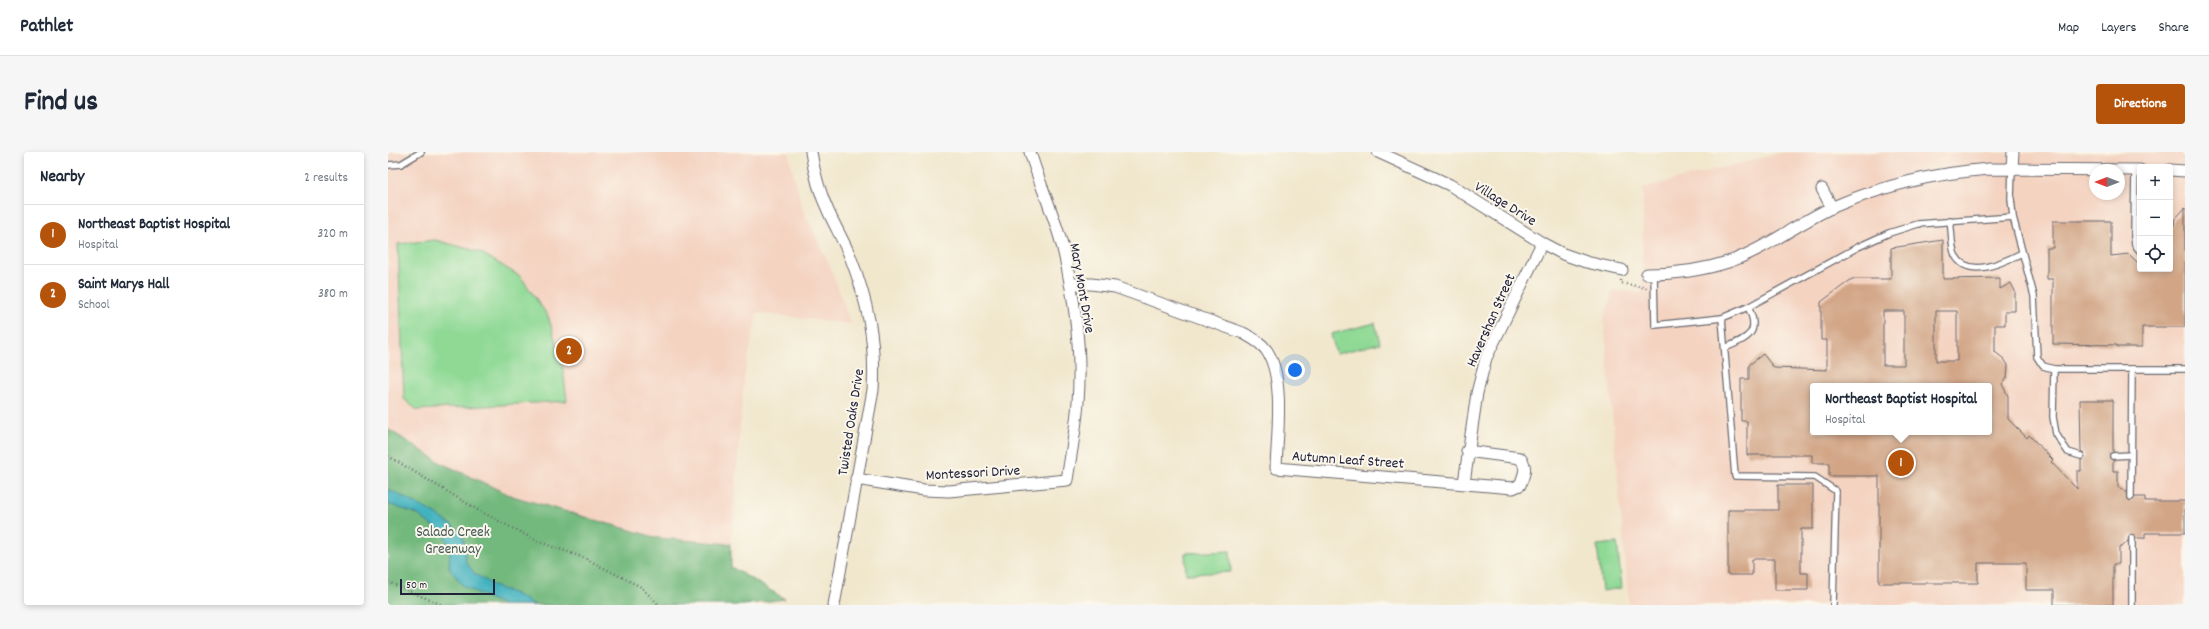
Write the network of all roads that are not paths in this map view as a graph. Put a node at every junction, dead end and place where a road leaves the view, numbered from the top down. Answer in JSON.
{"nodes":[{"id":1,"x":421,"y":152,"type":"edge"},
{"id":2,"x":811,"y":152,"type":"edge"},
{"id":3,"x":1030,"y":152,"type":"edge"},
{"id":4,"x":1378,"y":152,"type":"edge"},
{"id":5,"x":2013,"y":152,"type":"edge"},
{"id":6,"x":388,"y":165,"type":"edge"},
{"id":7,"x":2012,"y":168,"type":"junction"},
{"id":8,"x":2137,"y":170,"type":"edge"},
{"id":9,"x":2173,"y":170,"type":"edge"},
{"id":10,"x":2185,"y":171,"type":"edge"},
{"id":11,"x":1822,"y":189,"type":"dead end"},
{"id":12,"x":1832,"y":208,"type":"junction"},
{"id":13,"x":2013,"y":217,"type":"junction"},
{"id":14,"x":1950,"y":221,"type":"junction"},
{"id":15,"x":2137,"y":223,"type":"edge"},
{"id":16,"x":1542,"y":243,"type":"junction"},
{"id":17,"x":2137,"y":247,"type":"edge"},
{"id":18,"x":2022,"y":253,"type":"junction"},
{"id":19,"x":1622,"y":270,"type":"road end"},
{"id":20,"x":1651,"y":274,"type":"joint"},
{"id":21,"x":1070,"y":284,"type":"junction"},
{"id":22,"x":1748,"y":307,"type":"junction"},
{"id":23,"x":1722,"y":318,"type":"junction"},
{"id":24,"x":1724,"y":348,"type":"junction"},
{"id":25,"x":2054,"y":369,"type":"junction"},
{"id":26,"x":2132,"y":369,"type":"junction"},
{"id":27,"x":2185,"y":369,"type":"edge"},
{"id":28,"x":1467,"y":451,"type":"junction"},
{"id":29,"x":2131,"y":455,"type":"junction"},
{"id":30,"x":2081,"y":456,"type":"dead end"},
{"id":31,"x":2113,"y":456,"type":"dead end"},
{"id":32,"x":856,"y":479,"type":"junction"},
{"id":33,"x":1067,"y":480,"type":"joint"},
{"id":34,"x":1464,"y":483,"type":"junction"},
{"id":35,"x":2131,"y":497,"type":"dead end"},
{"id":36,"x":2132,"y":538,"type":"dead end"},
{"id":37,"x":834,"y":605,"type":"edge"},
{"id":38,"x":1833,"y":605,"type":"edge"},
{"id":39,"x":2132,"y":605,"type":"edge"}],
"edges":[{"from":1,"to":6,"type":"lane"},
{"from":2,"to":32,"type":"street","name":"Twisted Oaks Drive"},
{"from":3,"to":21,"type":"street","name":"Mary Mont Drive"},
{"from":4,"to":16,"type":"street","name":"Village Drive"},
{"from":5,"to":7,"type":"street"},
{"from":7,"to":8,"type":"street"},
{"from":7,"to":12,"type":"street"},
{"from":7,"to":13,"type":"lane"},
{"from":9,"to":10,"type":"street"},
{"from":11,"to":12,"type":"street"},
{"from":12,"to":20,"type":"street"},
{"from":13,"to":14,"type":"lane"},
{"from":13,"to":18,"type":"lane"},
{"from":14,"to":18,"type":"lane"},
{"from":14,"to":22,"type":"lane"},
{"from":15,"to":17,"type":"lane"},
{"from":16,"to":19,"type":"street","name":"Village Drive"},
{"from":16,"to":28,"type":"street","name":"Havershan Street"},
{"from":18,"to":25,"type":"lane"},
{"from":20,"to":23,"type":"lane"},
{"from":21,"to":33,"type":"street","name":"Mary Mont Drive"},
{"from":21,"to":34,"type":"street","name":"Autumn Leaf Street"},
{"from":22,"to":23,"type":"lane"},
{"from":22,"to":24,"type":"lane"},
{"from":23,"to":24,"type":"lane"},
{"from":24,"to":38,"type":"lane"},
{"from":25,"to":26,"type":"lane"},
{"from":25,"to":30,"type":"lane"},
{"from":26,"to":27,"type":"lane"},
{"from":26,"to":29,"type":"lane"},
{"from":28,"to":34,"type":"street","name":"Havershan Street"},
{"from":28,"to":34,"type":"street","name":"Autumn Leaf Street"},
{"from":29,"to":31,"type":"lane"},
{"from":29,"to":35,"type":"lane"},
{"from":32,"to":33,"type":"street","name":"Montessori Drive"},
{"from":32,"to":37,"type":"street","name":"Twisted Oaks Drive"},
{"from":36,"to":39,"type":"lane"}]}
